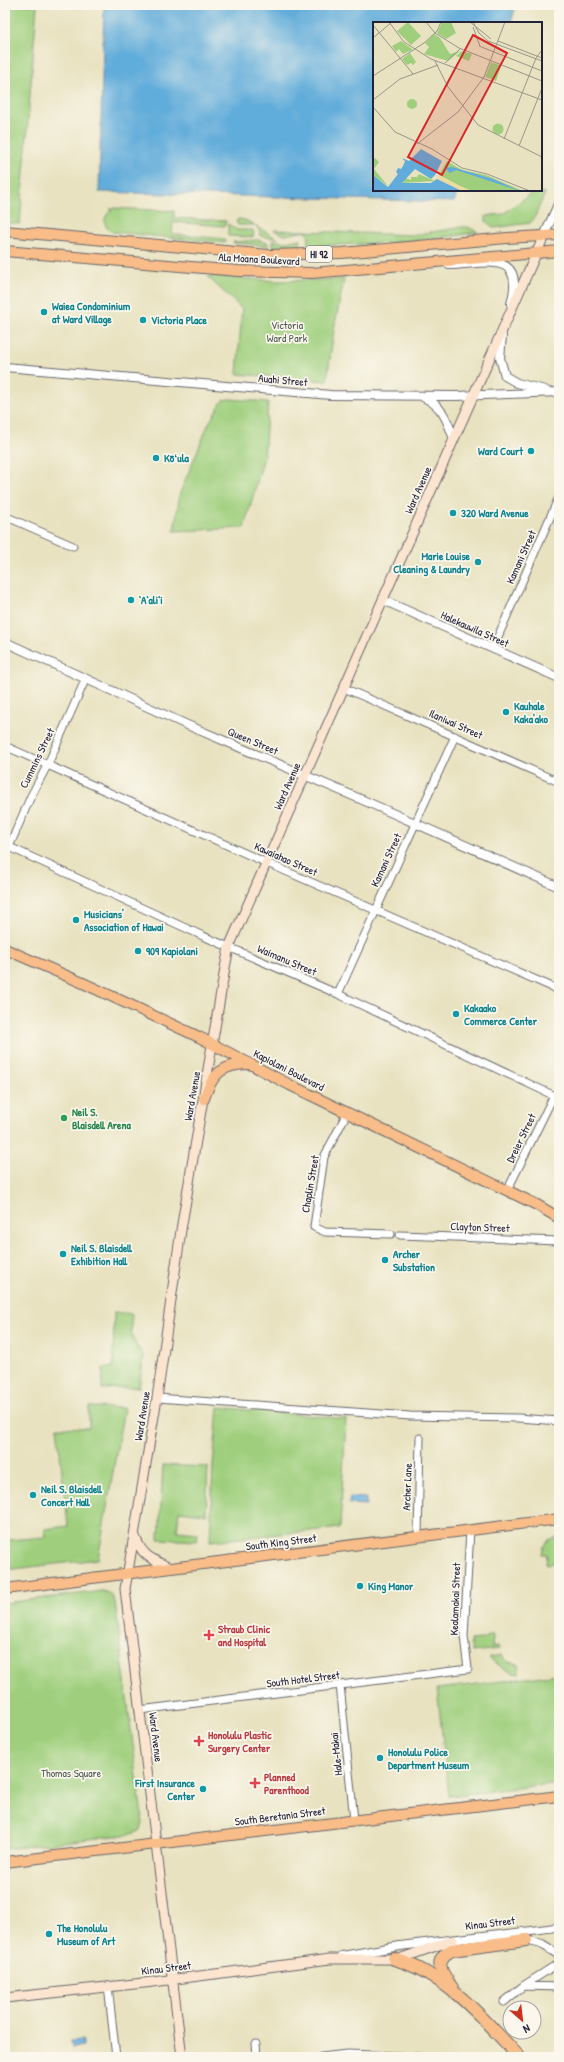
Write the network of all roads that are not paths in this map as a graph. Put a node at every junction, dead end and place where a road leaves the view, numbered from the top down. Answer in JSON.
{"nodes":[{"id":1,"x":559,"y":202,"type":"edge"},
{"id":2,"x":5,"y":230,"type":"edge"},
{"id":3,"x":559,"y":235,"type":"edge"},
{"id":4,"x":544,"y":236,"type":"junction"},
{"id":5,"x":5,"y":251,"type":"edge"},
{"id":6,"x":559,"y":251,"type":"edge"},
{"id":7,"x":537,"y":252,"type":"junction"},
{"id":8,"x":395,"y":266,"type":"junction"},
{"id":9,"x":507,"y":320,"type":"junction"},
{"id":10,"x":5,"y":367,"type":"edge"},
{"id":11,"x":556,"y":392,"type":"edge"},
{"id":12,"x":421,"y":396,"type":"junction"},
{"id":13,"x":473,"y":396,"type":"junction"},
{"id":14,"x":454,"y":439,"type":"junction"},
{"id":15,"x":559,"y":497,"type":"edge"},
{"id":16,"x":5,"y":516,"type":"edge"},
{"id":17,"x":73,"y":546,"type":"dead end"},
{"id":18,"x":383,"y":600,"type":"junction"},
{"id":19,"x":5,"y":642,"type":"edge"},
{"id":20,"x":493,"y":648,"type":"junction"},
{"id":21,"x":86,"y":678,"type":"junction"},
{"id":22,"x":559,"y":678,"type":"edge"},
{"id":23,"x":344,"y":688,"type":"junction"},
{"id":24,"x":455,"y":736,"type":"junction"},
{"id":25,"x":5,"y":746,"type":"edge"},
{"id":26,"x":48,"y":764,"type":"junction"},
{"id":27,"x":305,"y":776,"type":"junction"},
{"id":28,"x":559,"y":782,"type":"edge"},
{"id":29,"x":414,"y":824,"type":"junction"},
{"id":30,"x":7,"y":846,"type":"edge"},
{"id":31,"x":267,"y":863,"type":"junction"},
{"id":32,"x":559,"y":887,"type":"edge"},
{"id":33,"x":375,"y":908,"type":"junction"},
{"id":34,"x":229,"y":947,"type":"junction"},
{"id":35,"x":5,"y":949,"type":"edge"},
{"id":36,"x":559,"y":990,"type":"edge"},
{"id":37,"x":338,"y":994,"type":"junction"},
{"id":38,"x":213,"y":1044,"type":"junction"},
{"id":39,"x":249,"y":1064,"type":"junction"},
{"id":40,"x":556,"y":1097,"type":"edge"},
{"id":41,"x":204,"y":1099,"type":"junction"},
{"id":42,"x":347,"y":1113,"type":"junction"},
{"id":43,"x":507,"y":1191,"type":"junction"},
{"id":44,"x":559,"y":1218,"type":"edge"},
{"id":45,"x":391,"y":1234,"type":"dead end"},
{"id":46,"x":400,"y":1235,"type":"dead end"},
{"id":47,"x":559,"y":1241,"type":"edge"},
{"id":48,"x":157,"y":1398,"type":"junction"},
{"id":49,"x":559,"y":1421,"type":"edge"},
{"id":50,"x":420,"y":1438,"type":"dead end"},
{"id":51,"x":559,"y":1519,"type":"edge"},
{"id":52,"x":470,"y":1530,"type":"junction"},
{"id":53,"x":134,"y":1536,"type":"junction"},
{"id":54,"x":418,"y":1537,"type":"junction"},
{"id":55,"x":170,"y":1568,"type":"junction"},
{"id":56,"x":128,"y":1574,"type":"junction"},
{"id":57,"x":5,"y":1589,"type":"edge"},
{"id":58,"x":468,"y":1669,"type":"joint"},
{"id":59,"x":340,"y":1685,"type":"junction"},
{"id":60,"x":140,"y":1710,"type":"junction"},
{"id":61,"x":559,"y":1796,"type":"edge"},
{"id":62,"x":354,"y":1820,"type":"junction"},
{"id":63,"x":157,"y":1843,"type":"junction"},
{"id":64,"x":5,"y":1862,"type":"edge"},
{"id":65,"x":559,"y":1927,"type":"edge"},
{"id":66,"x":500,"y":1934,"type":"junction"},
{"id":67,"x":453,"y":1940,"type":"junction"},
{"id":68,"x":526,"y":1940,"type":"junction"},
{"id":69,"x":559,"y":1955,"type":"edge"},
{"id":70,"x":330,"y":1959,"type":"junction"},
{"id":71,"x":394,"y":1959,"type":"junction"},
{"id":72,"x":559,"y":1963,"type":"edge"},
{"id":73,"x":547,"y":1970,"type":"junction"},
{"id":74,"x":173,"y":1978,"type":"junction"},
{"id":75,"x":550,"y":1985,"type":"junction"},
{"id":76,"x":108,"y":1986,"type":"junction"},
{"id":77,"x":524,"y":1986,"type":"junction"},
{"id":78,"x":559,"y":1987,"type":"edge"},
{"id":79,"x":455,"y":1992,"type":"junction"},
{"id":80,"x":5,"y":1998,"type":"edge"},
{"id":81,"x":506,"y":2000,"type":"edge"},
{"id":82,"x":256,"y":2044,"type":"dead end"},
{"id":83,"x":116,"y":2057,"type":"edge"},
{"id":84,"x":182,"y":2057,"type":"edge"},
{"id":85,"x":257,"y":2057,"type":"edge"},
{"id":86,"x":321,"y":2057,"type":"edge"},
{"id":87,"x":420,"y":2057,"type":"edge"},
{"id":88,"x":519,"y":2057,"type":"edge"}],
"edges":[{"from":1,"to":4,"type":"street","name":"Ward Avenue"},
{"from":2,"to":4,"type":"main road","name":"Ala Moana Boulevard","number":"HI 92"},
{"from":3,"to":4,"type":"main road","name":"Ala Moana Boulevard","number":"HI 92"},
{"from":4,"to":7,"type":"main road","name":"Ward Avenue"},
{"from":5,"to":8,"type":"main road","name":"Ala Moana Boulevard","number":"HI 92"},
{"from":6,"to":7,"type":"main road","name":"Ala Moana Boulevard","number":"HI 92"},
{"from":7,"to":8,"type":"main road","name":"Ala Moana Boulevard","number":"HI 92"},
{"from":7,"to":9,"type":"main road","name":"Ward Avenue"},
{"from":8,"to":9,"type":"street"},
{"from":9,"to":11,"type":"street"},
{"from":9,"to":13,"type":"main road","name":"Ward Avenue"},
{"from":10,"to":12,"type":"street","name":"Auahi Street"},
{"from":11,"to":13,"type":"street","name":"Auahi Street"},
{"from":12,"to":13,"type":"street","name":"Auahi Street"},
{"from":12,"to":14,"type":"street"},
{"from":13,"to":14,"type":"main road","name":"Ward Avenue"},
{"from":14,"to":18,"type":"main road","name":"Ward Avenue"},
{"from":15,"to":20,"type":"street","name":"Kamani Street"},
{"from":16,"to":17,"type":"street"},
{"from":18,"to":20,"type":"street","name":"Halekauwila Street"},
{"from":18,"to":23,"type":"main road","name":"Ward Avenue"},
{"from":19,"to":21,"type":"street","name":"Queen Street"},
{"from":20,"to":22,"type":"street","name":"Halekauwila Street"},
{"from":21,"to":26,"type":"street","name":"Cummins Street"},
{"from":21,"to":27,"type":"street","name":"Queen Street"},
{"from":23,"to":24,"type":"street","name":"Ilaniwai Street"},
{"from":23,"to":27,"type":"main road","name":"Ward Avenue"},
{"from":24,"to":28,"type":"street","name":"Ilaniwai Street"},
{"from":24,"to":29,"type":"street","name":"Kamani Street"},
{"from":25,"to":26,"type":"street","name":"Kawaiahao Street"},
{"from":26,"to":30,"type":"street","name":"Cummins Street"},
{"from":26,"to":31,"type":"street","name":"Kawaiahao Street"},
{"from":27,"to":29,"type":"street","name":"Queen Street"},
{"from":27,"to":31,"type":"main road","name":"Ward Avenue"},
{"from":29,"to":32,"type":"street","name":"Queen Street"},
{"from":29,"to":33,"type":"street","name":"Kamani Street"},
{"from":30,"to":34,"type":"street","name":"Waimanu Street"},
{"from":31,"to":33,"type":"street","name":"Kawaiahao Street"},
{"from":31,"to":34,"type":"main road","name":"Ward Avenue"},
{"from":33,"to":36,"type":"street","name":"Kawaiahao Street"},
{"from":33,"to":37,"type":"street","name":"Kamani Street"},
{"from":34,"to":37,"type":"street","name":"Waimanu Street"},
{"from":34,"to":38,"type":"main road","name":"Ward Avenue"},
{"from":35,"to":38,"type":"main road","name":"Kapiolani Boulevard"},
{"from":37,"to":40,"type":"street","name":"Waimanu Street"},
{"from":38,"to":39,"type":"main road","name":"Kapiolani Boulevard"},
{"from":38,"to":41,"type":"main road","name":"Ward Avenue"},
{"from":39,"to":41,"type":"main road"},
{"from":39,"to":42,"type":"main road","name":"Kapiolani Boulevard"},
{"from":40,"to":43,"type":"street","name":"Dreier Street"},
{"from":41,"to":48,"type":"main road","name":"Ward Avenue"},
{"from":42,"to":43,"type":"main road","name":"Kapiolani Boulevard"},
{"from":42,"to":45,"type":"street","name":"Chaplin Street"},
{"from":43,"to":44,"type":"main road","name":"Kapiolani Boulevard"},
{"from":46,"to":47,"type":"street","name":"Clayton Street"},
{"from":48,"to":49,"type":"street"},
{"from":48,"to":53,"type":"main road","name":"Ward Avenue"},
{"from":50,"to":54,"type":"street","name":"Archer Lane"},
{"from":51,"to":52,"type":"main road","name":"South King Street"},
{"from":52,"to":54,"type":"main road","name":"South King Street"},
{"from":52,"to":58,"type":"street","name":"Kealamakai Street"},
{"from":53,"to":55,"type":"main road"},
{"from":53,"to":56,"type":"main road","name":"Ward Avenue"},
{"from":54,"to":55,"type":"main road","name":"South King Street"},
{"from":55,"to":56,"type":"main road","name":"South King Street"},
{"from":56,"to":57,"type":"main road","name":"South King Street"},
{"from":56,"to":60,"type":"main road","name":"Ward Avenue"},
{"from":58,"to":59,"type":"street","name":"South Hotel Street"},
{"from":59,"to":60,"type":"street","name":"South Hotel Street"},
{"from":59,"to":62,"type":"street","name":"Hale-Makai"},
{"from":60,"to":63,"type":"main road","name":"Ward Avenue"},
{"from":61,"to":62,"type":"main road","name":"South Beretania Street"},
{"from":62,"to":63,"type":"main road","name":"South Beretania Street"},
{"from":63,"to":64,"type":"main road","name":"South Beretania Street"},
{"from":63,"to":74,"type":"main road","name":"Ward Avenue"},
{"from":65,"to":66,"type":"street","name":"Kinau Street"},
{"from":66,"to":67,"type":"street","name":"Kinau Street"},
{"from":66,"to":68,"type":"street"},
{"from":67,"to":70,"type":"street","name":"Kinau Street"},
{"from":67,"to":71,"type":"main road","name":"Kinau Street"},
{"from":68,"to":69,"type":"street"},
{"from":68,"to":79,"type":"highway"},
{"from":70,"to":71,"type":"main road","name":"Kinau Street"},
{"from":70,"to":74,"type":"main road","name":"Kinau Street"},
{"from":71,"to":79,"type":"highway"},
{"from":72,"to":73,"type":"street"},
{"from":73,"to":75,"type":"street"},
{"from":73,"to":77,"type":"street"},
{"from":74,"to":76,"type":"main road","name":"Kinau Street"},
{"from":74,"to":84,"type":"main road","name":"Ward Avenue"},
{"from":75,"to":77,"type":"street"},
{"from":75,"to":78,"type":"street"},
{"from":76,"to":80,"type":"main road","name":"Kinau Street"},
{"from":76,"to":83,"type":"street"},
{"from":77,"to":81,"type":"street"},
{"from":79,"to":88,"type":"highway"},
{"from":82,"to":85,"type":"street"},
{"from":86,"to":87,"type":"street"}]}
